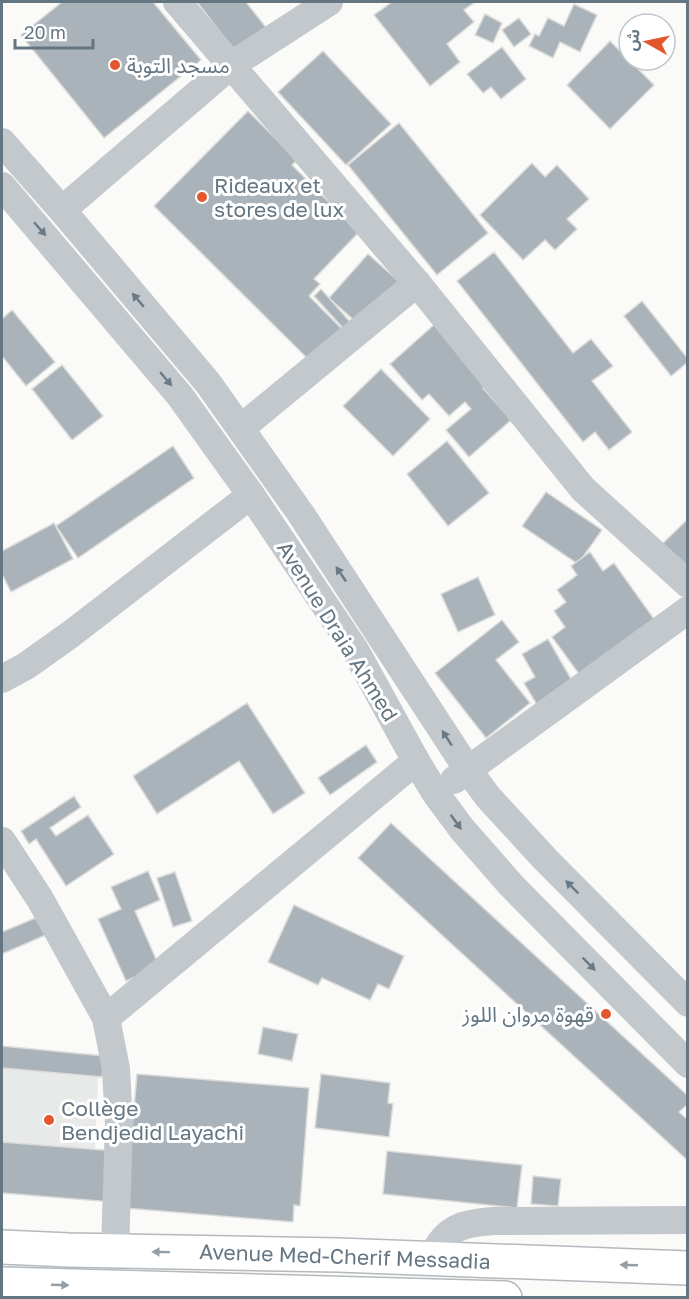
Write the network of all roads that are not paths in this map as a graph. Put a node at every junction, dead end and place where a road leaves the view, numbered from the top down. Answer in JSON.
{"nodes":[{"id":1,"x":177,"y":2,"type":"edge"},
{"id":2,"x":329,"y":2,"type":"edge"},
{"id":3,"x":230,"y":66,"type":"junction"},
{"id":4,"x":2,"y":142,"type":"edge"},
{"id":5,"x":2,"y":186,"type":"edge"},
{"id":6,"x":62,"y":210,"type":"junction"},
{"id":7,"x":417,"y":282,"type":"junction"},
{"id":8,"x":241,"y":428,"type":"junction"},
{"id":9,"x":251,"y":495,"type":"junction"},
{"id":10,"x":687,"y":584,"type":"edge"},
{"id":11,"x":687,"y":610,"type":"edge"},
{"id":12,"x":2,"y":680,"type":"edge"},
{"id":13,"x":416,"y":761,"type":"junction"},
{"id":14,"x":468,"y":770,"type":"junction"},
{"id":15,"x":436,"y":794,"type":"junction"},
{"id":16,"x":2,"y":841,"type":"edge"},
{"id":17,"x":687,"y":1003,"type":"edge"},
{"id":18,"x":106,"y":1018,"type":"junction"},
{"id":19,"x":687,"y":1064,"type":"edge"},
{"id":20,"x":687,"y":1220,"type":"edge"},
{"id":21,"x":2,"y":1247,"type":"edge"},
{"id":22,"x":115,"y":1251,"type":"junction"},
{"id":23,"x":432,"y":1258,"type":"junction"},
{"id":24,"x":687,"y":1268,"type":"edge"},
{"id":25,"x":2,"y":1284,"type":"edge"},
{"id":26,"x":505,"y":1298,"type":"edge"}],
"edges":[{"from":1,"to":3,"type":"street"},
{"from":2,"to":3,"type":"street"},
{"from":3,"to":6,"type":"street"},
{"from":3,"to":7,"type":"street"},
{"from":4,"to":6,"type":"street","name":"Avenue Draia Ahmed"},
{"from":5,"to":9,"type":"street","name":"Avenue Draia Ahmed","one_way":true},
{"from":8,"to":6,"type":"street","name":"Avenue Draia Ahmed","one_way":true},
{"from":7,"to":8,"type":"street"},
{"from":7,"to":10,"type":"street"},
{"from":14,"to":8,"type":"street","name":"Avenue Draia Ahmed","one_way":true},
{"from":9,"to":12,"type":"street"},
{"from":9,"to":13,"type":"street","name":"Avenue Draia Ahmed"},
{"from":11,"to":14,"type":"street"},
{"from":13,"to":15,"type":"street","name":"Avenue Draia Ahmed"},
{"from":13,"to":18,"type":"street"},
{"from":14,"to":15,"type":"street"},
{"from":17,"to":14,"type":"street","name":"Avenue Draia Ahmed","one_way":true},
{"from":15,"to":19,"type":"street","name":"Avenue Draia Ahmed","one_way":true},
{"from":16,"to":18,"type":"street"},
{"from":18,"to":22,"type":"street"},
{"from":20,"to":23,"type":"street"},
{"from":21,"to":22,"type":"highway","name":"Avenue Med-Cherif Messadia"},
{"from":23,"to":22,"type":"highway","name":"Avenue Med-Cherif Messadia","one_way":true},
{"from":24,"to":23,"type":"highway","name":"Avenue Med-Cherif Messadia","one_way":true},
{"from":25,"to":26,"type":"highway","name":"Avenue Med-Cherif Messadia","one_way":true}]}
